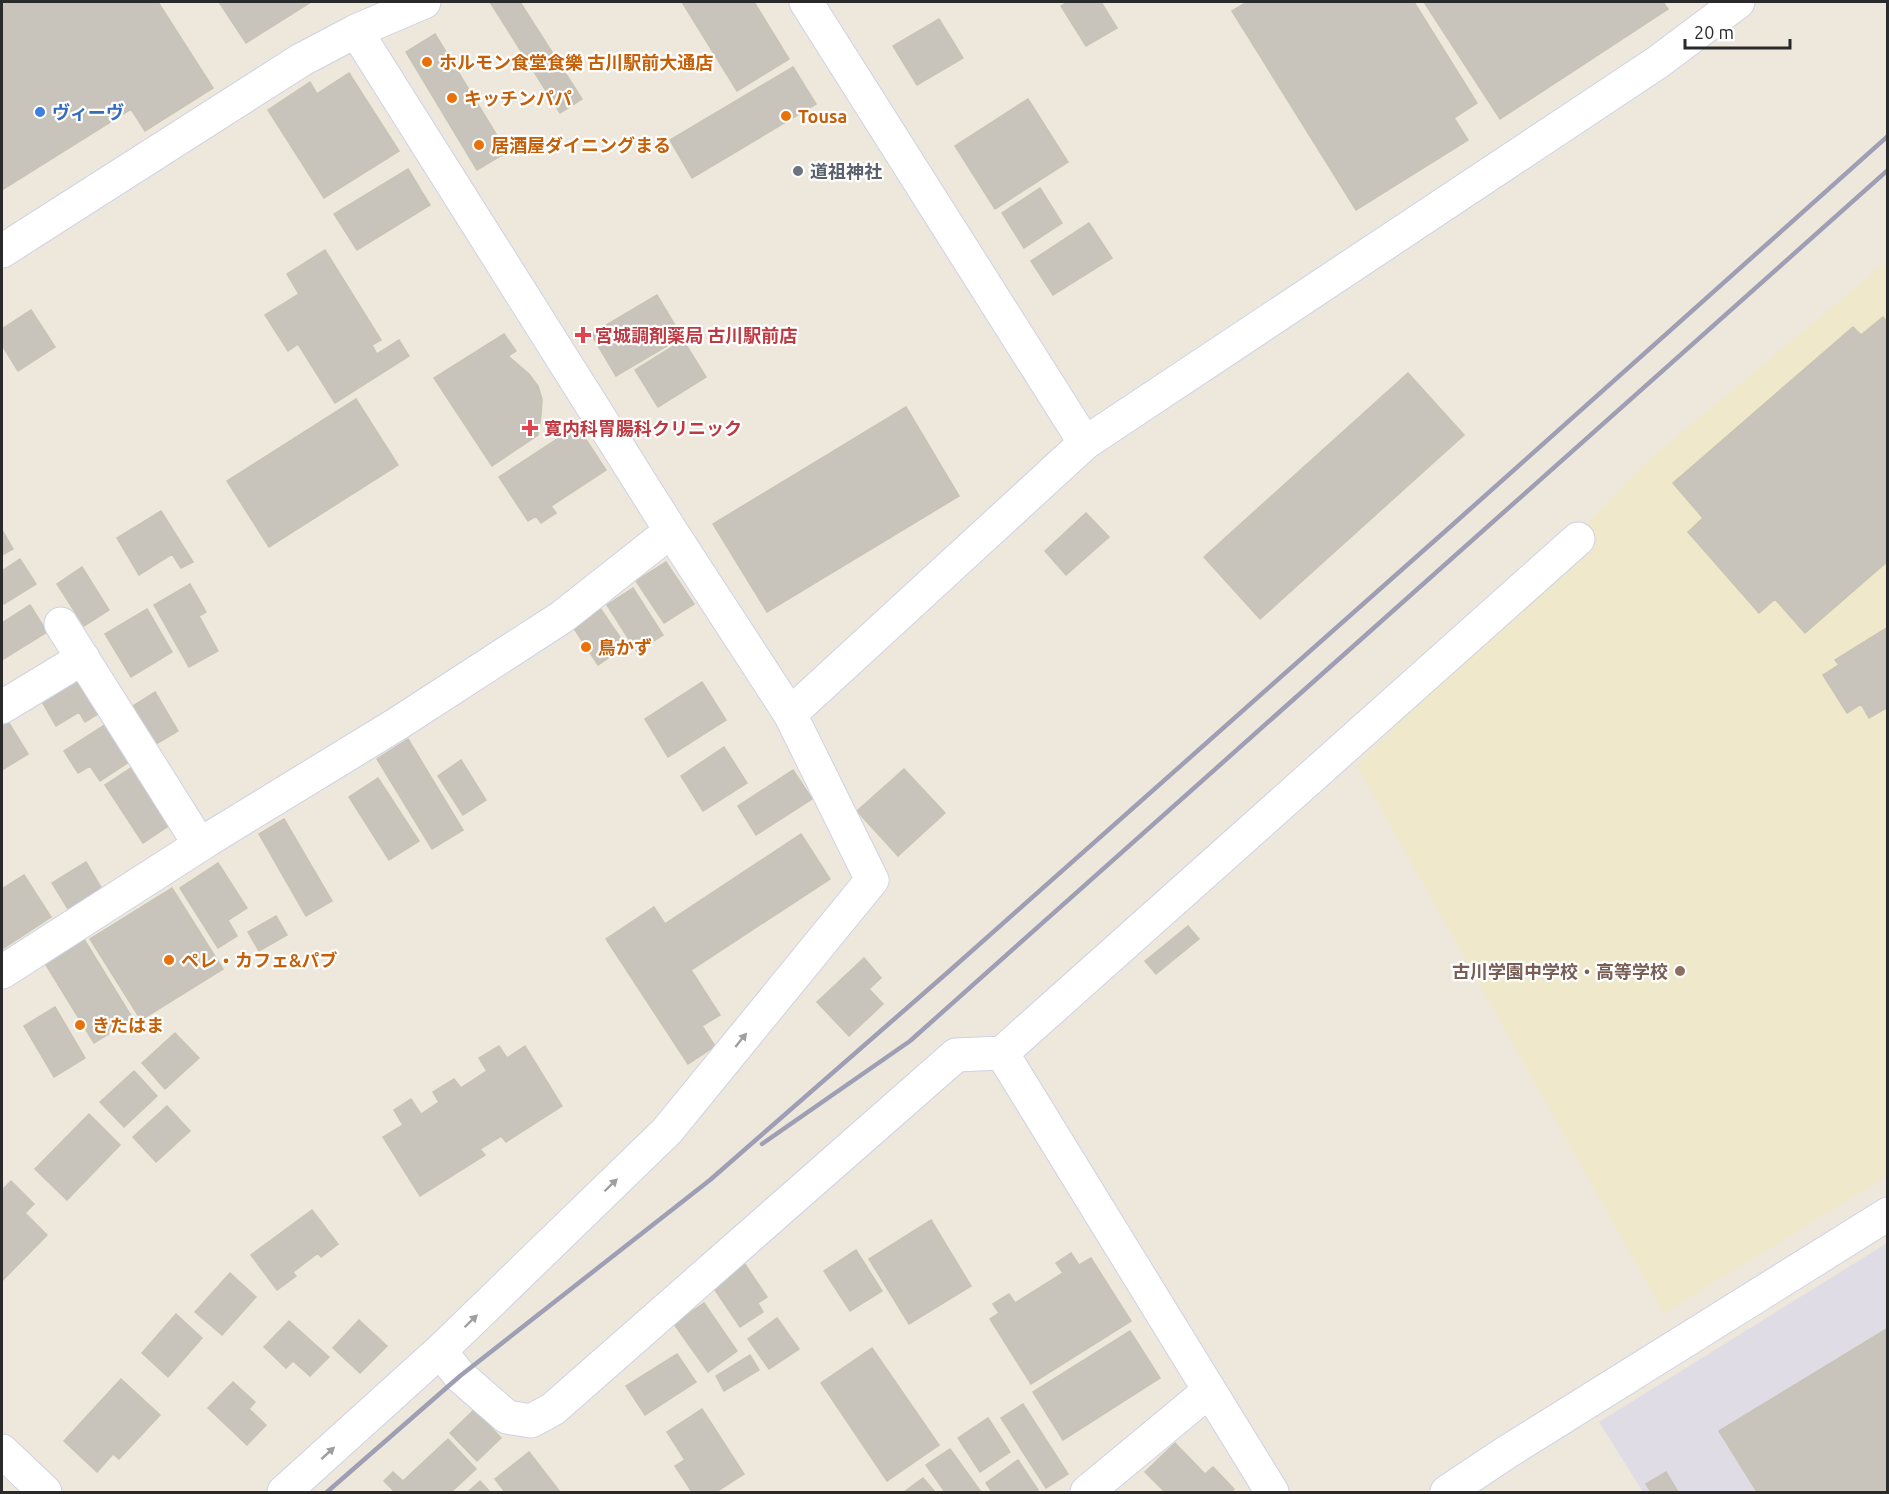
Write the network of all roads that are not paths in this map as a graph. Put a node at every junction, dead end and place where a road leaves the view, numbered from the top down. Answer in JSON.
{"nodes":[{"id":1,"x":424,"y":2,"type":"edge"},
{"id":2,"x":806,"y":2,"type":"edge"},
{"id":3,"x":1738,"y":2,"type":"edge"},
{"id":4,"x":356,"y":31,"type":"junction"},
{"id":5,"x":2,"y":251,"type":"edge"},
{"id":6,"x":1085,"y":443,"type":"junction"},
{"id":7,"x":672,"y":531,"type":"junction"},
{"id":8,"x":1578,"y":539,"type":"dead end"},
{"id":9,"x":61,"y":624,"type":"dead end"},
{"id":10,"x":83,"y":658,"type":"junction"},
{"id":11,"x":2,"y":707,"type":"edge"},
{"id":12,"x":790,"y":714,"type":"junction"},
{"id":13,"x":200,"y":845,"type":"junction"},
{"id":14,"x":2,"y":972,"type":"edge"},
{"id":15,"x":1002,"y":1053,"type":"junction"},
{"id":16,"x":1887,"y":1214,"type":"edge"},
{"id":17,"x":440,"y":1351,"type":"junction"},
{"id":18,"x":1209,"y":1391,"type":"junction"},
{"id":19,"x":2,"y":1451,"type":"edge"},
{"id":20,"x":45,"y":1492,"type":"edge"},
{"id":21,"x":284,"y":1492,"type":"edge"},
{"id":22,"x":1088,"y":1492,"type":"edge"},
{"id":23,"x":1272,"y":1492,"type":"edge"},
{"id":24,"x":1447,"y":1492,"type":"edge"}],
"edges":[{"from":1,"to":4,"type":"street"},
{"from":2,"to":6,"type":"street"},
{"from":3,"to":6,"type":"street"},
{"from":4,"to":5,"type":"street"},
{"from":4,"to":7,"type":"street"},
{"from":6,"to":12,"type":"street"},
{"from":7,"to":12,"type":"street"},
{"from":7,"to":13,"type":"street"},
{"from":8,"to":15,"type":"street"},
{"from":9,"to":10,"type":"street"},
{"from":10,"to":11,"type":"street"},
{"from":10,"to":13,"type":"street"},
{"from":17,"to":12,"type":"street","one_way":true},
{"from":13,"to":14,"type":"street"},
{"from":15,"to":17,"type":"street"},
{"from":15,"to":18,"type":"street"},
{"from":16,"to":24,"type":"street"},
{"from":21,"to":17,"type":"street","one_way":true},
{"from":18,"to":22,"type":"street"},
{"from":18,"to":23,"type":"street"},
{"from":19,"to":20,"type":"street"}]}
